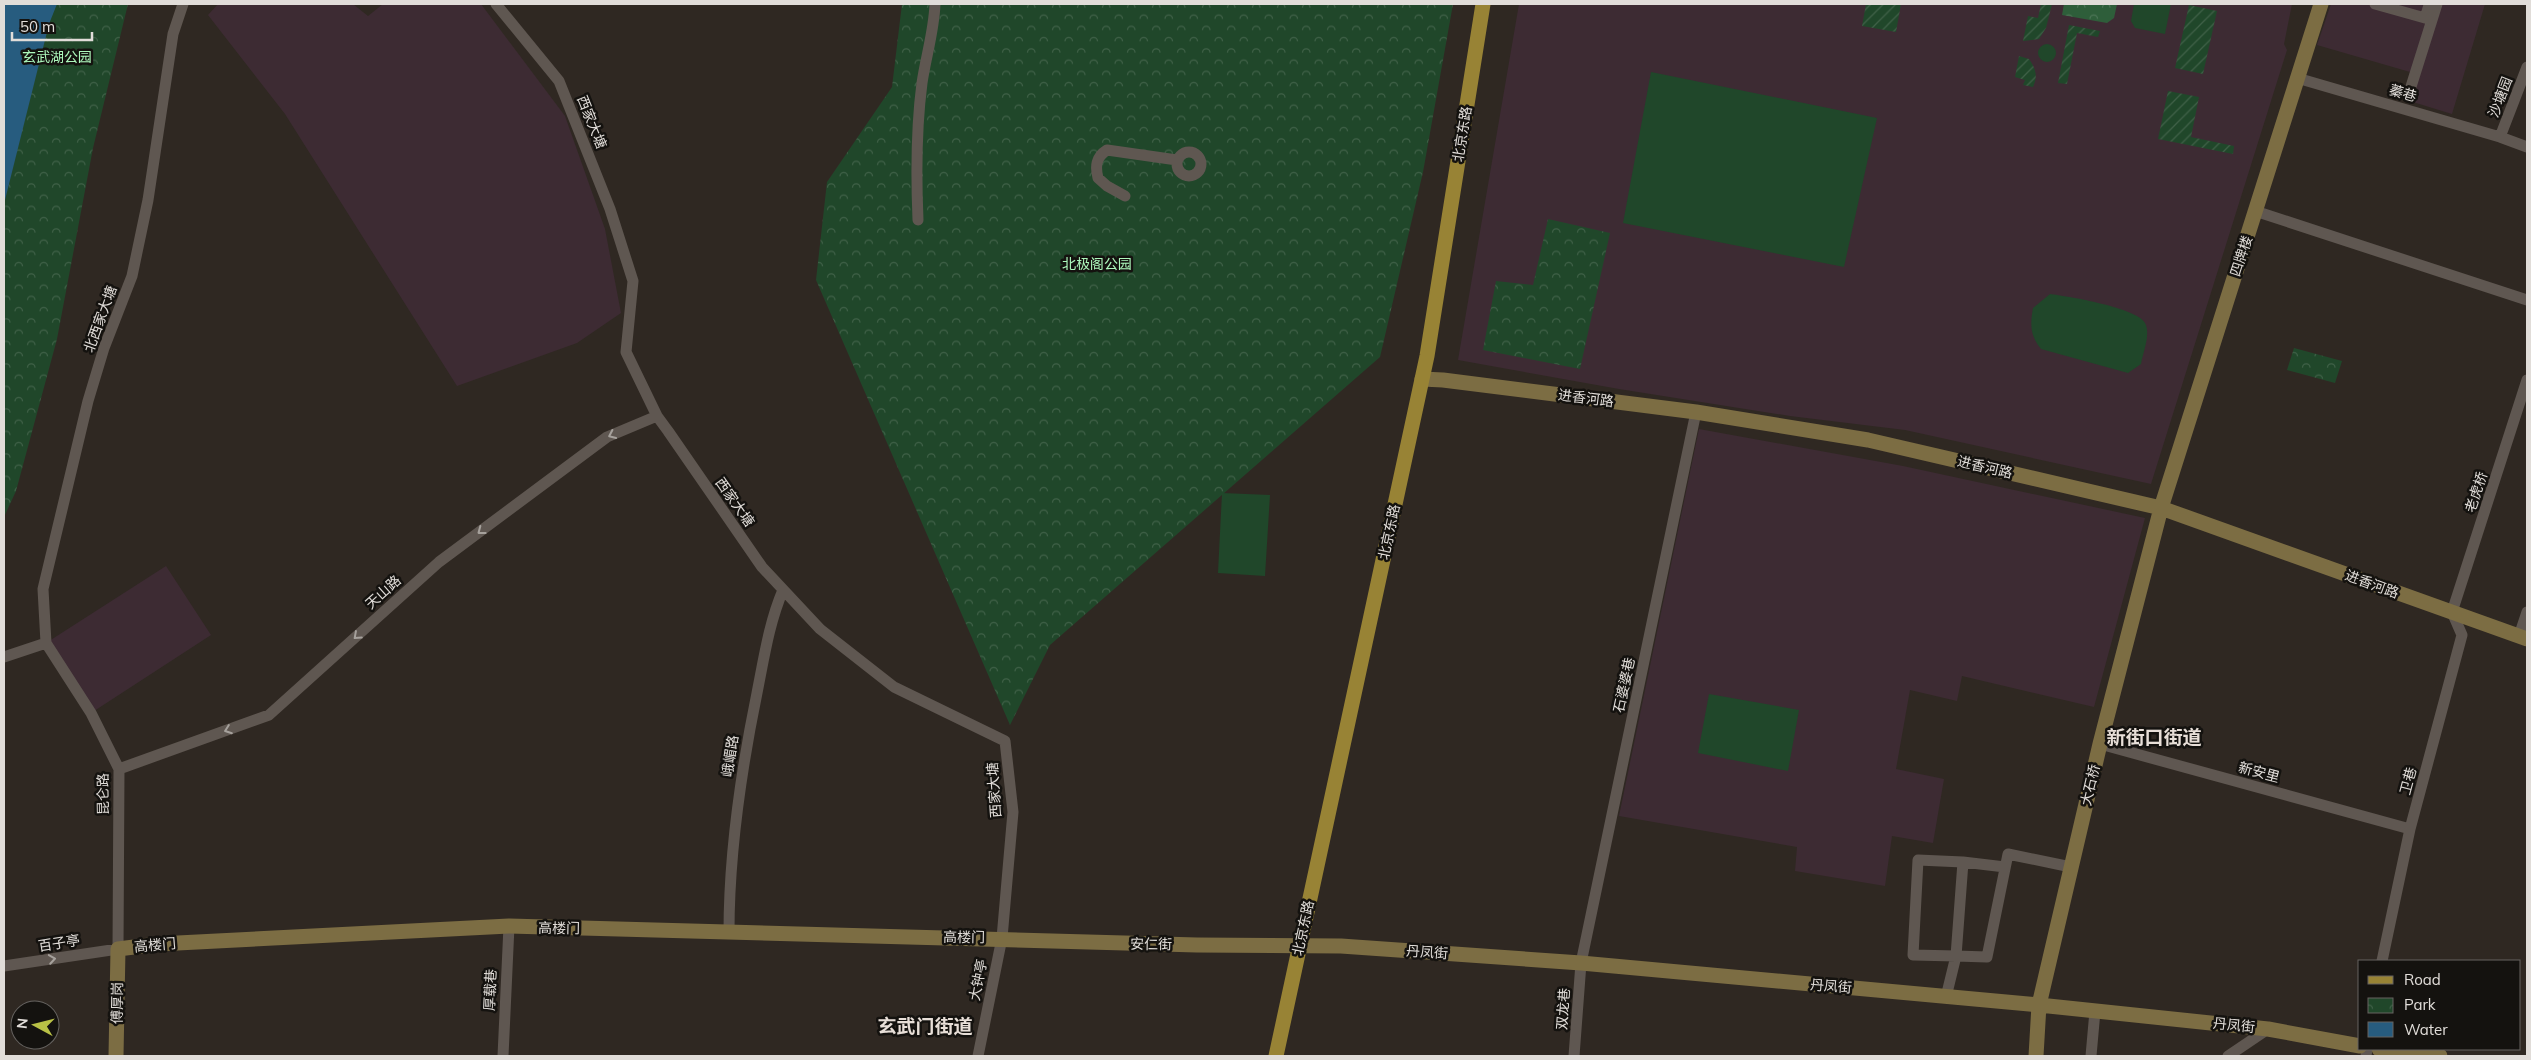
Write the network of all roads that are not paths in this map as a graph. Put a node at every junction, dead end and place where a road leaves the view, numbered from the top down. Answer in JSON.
{"nodes":[{"id":1,"x":182,"y":4,"type":"edge"},
{"id":2,"x":496,"y":4,"type":"edge"},
{"id":3,"x":935,"y":4,"type":"edge"},
{"id":4,"x":1483,"y":4,"type":"edge"},
{"id":5,"x":2320,"y":4,"type":"edge"},
{"id":6,"x":2375,"y":4,"type":"edge"},
{"id":7,"x":2430,"y":4,"type":"edge"},
{"id":8,"x":2437,"y":4,"type":"edge"},
{"id":9,"x":2527,"y":67,"type":"edge"},
{"id":10,"x":2298,"y":78,"type":"junction"},
{"id":11,"x":2409,"y":93,"type":"dead end"},
{"id":12,"x":2500,"y":137,"type":"junction"},
{"id":13,"x":2527,"y":147,"type":"edge"},
{"id":14,"x":1177,"y":160,"type":"dead end"},
{"id":15,"x":1125,"y":196,"type":"dead end"},
{"id":16,"x":2255,"y":211,"type":"junction"},
{"id":17,"x":918,"y":220,"type":"dead end"},
{"id":18,"x":2527,"y":300,"type":"edge"},
{"id":19,"x":1422,"y":379,"type":"junction"},
{"id":20,"x":2527,"y":384,"type":"edge"},
{"id":21,"x":1696,"y":412,"type":"junction"},
{"id":22,"x":657,"y":416,"type":"junction"},
{"id":23,"x":2161,"y":508,"type":"junction"},
{"id":24,"x":783,"y":590,"type":"junction"},
{"id":25,"x":2452,"y":612,"type":"junction"},
{"id":26,"x":2527,"y":612,"type":"edge"},
{"id":27,"x":2523,"y":638,"type":"edge"},
{"id":28,"x":46,"y":643,"type":"junction"},
{"id":29,"x":4,"y":657,"type":"edge"},
{"id":30,"x":2100,"y":744,"type":"junction"},
{"id":31,"x":119,"y":768,"type":"junction"},
{"id":32,"x":2410,"y":829,"type":"junction"},
{"id":33,"x":1963,"y":862,"type":"junction"},
{"id":34,"x":2006,"y":867,"type":"junction"},
{"id":35,"x":2071,"y":867,"type":"junction"},
{"id":36,"x":509,"y":926,"type":"junction"},
{"id":37,"x":729,"y":932,"type":"junction"},
{"id":38,"x":1002,"y":938,"type":"junction"},
{"id":39,"x":1300,"y":944,"type":"junction"},
{"id":40,"x":118,"y":949,"type":"junction"},
{"id":41,"x":1956,"y":956,"type":"junction"},
{"id":42,"x":2382,"y":960,"type":"edge"},
{"id":43,"x":1582,"y":963,"type":"junction"},
{"id":44,"x":4,"y":966,"type":"edge"},
{"id":45,"x":1946,"y":997,"type":"junction"},
{"id":46,"x":2039,"y":1005,"type":"junction"},
{"id":47,"x":2095,"y":1011,"type":"junction"},
{"id":48,"x":2268,"y":1029,"type":"junction"},
{"id":49,"x":2358,"y":1046,"type":"edge"},
{"id":50,"x":2388,"y":1050,"type":"edge"},
{"id":51,"x":116,"y":1056,"type":"edge"},
{"id":52,"x":503,"y":1056,"type":"edge"},
{"id":53,"x":978,"y":1056,"type":"edge"},
{"id":54,"x":1276,"y":1056,"type":"edge"},
{"id":55,"x":1574,"y":1056,"type":"edge"},
{"id":56,"x":2036,"y":1056,"type":"edge"},
{"id":57,"x":2091,"y":1056,"type":"edge"},
{"id":58,"x":2228,"y":1056,"type":"edge"},
{"id":59,"x":2440,"y":1056,"type":"edge"}],
"edges":[{"from":1,"to":28,"type":"street","name":"北西家大塘"},
{"from":2,"to":22,"type":"street","name":"西家大塘"},
{"from":3,"to":17,"type":"street"},
{"from":4,"to":19,"type":"main road","name":"北京东路"},
{"from":5,"to":10,"type":"street","name":"四牌楼"},
{"from":6,"to":7,"type":"street"},
{"from":8,"to":11,"type":"street"},
{"from":9,"to":12,"type":"street","name":"沙塘园"},
{"from":10,"to":12,"type":"street","name":"蓁巷"},
{"from":10,"to":16,"type":"street","name":"四牌楼"},
{"from":12,"to":13,"type":"street","name":"蓁巷"},
{"from":14,"to":15,"type":"street"},
{"from":16,"to":18,"type":"street"},
{"from":16,"to":23,"type":"street","name":"四牌楼"},
{"from":19,"to":21,"type":"street","name":"进香河路"},
{"from":19,"to":39,"type":"main road","name":"北京东路"},
{"from":20,"to":25,"type":"street","name":"老虎桥"},
{"from":21,"to":23,"type":"street","name":"进香河路"},
{"from":21,"to":43,"type":"street","name":"石婆婆巷"},
{"from":22,"to":24,"type":"street","name":"西家大塘"},
{"from":22,"to":31,"type":"street","name":"天山路","one_way":true},
{"from":23,"to":25,"type":"street","name":"进香河路"},
{"from":23,"to":30,"type":"street","name":"大石桥"},
{"from":24,"to":37,"type":"street","name":"峨嵋路"},
{"from":24,"to":38,"type":"street","name":"西家大塘"},
{"from":25,"to":27,"type":"street","name":"进香河路"},
{"from":25,"to":32,"type":"street","name":"卫巷"},
{"from":26,"to":27,"type":"street"},
{"from":28,"to":29,"type":"street"},
{"from":28,"to":31,"type":"street","name":"昆仑路"},
{"from":30,"to":32,"type":"street","name":"新安里"},
{"from":30,"to":35,"type":"street","name":"大石桥"},
{"from":31,"to":40,"type":"street","name":"昆仑路"},
{"from":32,"to":42,"type":"street","name":"卫巷"},
{"from":33,"to":34,"type":"street"},
{"from":33,"to":41,"type":"street"},
{"from":33,"to":41,"type":"street"},
{"from":34,"to":35,"type":"street"},
{"from":34,"to":41,"type":"street"},
{"from":35,"to":46,"type":"street","name":"大石桥"},
{"from":36,"to":37,"type":"street","name":"高楼门"},
{"from":36,"to":40,"type":"street","name":"高楼门"},
{"from":36,"to":52,"type":"street","name":"厚载巷"},
{"from":37,"to":38,"type":"street","name":"高楼门"},
{"from":38,"to":39,"type":"street","name":"安仁街"},
{"from":38,"to":53,"type":"street","name":"大钟亭"},
{"from":39,"to":43,"type":"street","name":"丹凤街"},
{"from":39,"to":54,"type":"main road","name":"北京东路"},
{"from":44,"to":40,"type":"street","name":"百子亭","one_way":true},
{"from":40,"to":51,"type":"street","name":"傅厚岗"},
{"from":41,"to":45,"type":"street"},
{"from":43,"to":45,"type":"street","name":"丹凤街"},
{"from":43,"to":55,"type":"street","name":"双龙巷"},
{"from":45,"to":46,"type":"street","name":"丹凤街"},
{"from":46,"to":47,"type":"street","name":"丹凤街"},
{"from":46,"to":56,"type":"street","name":"大石桥"},
{"from":47,"to":48,"type":"street","name":"丹凤街"},
{"from":47,"to":57,"type":"street"},
{"from":48,"to":49,"type":"street","name":"丹凤街"},
{"from":48,"to":58,"type":"street"},
{"from":50,"to":59,"type":"street"}]}
